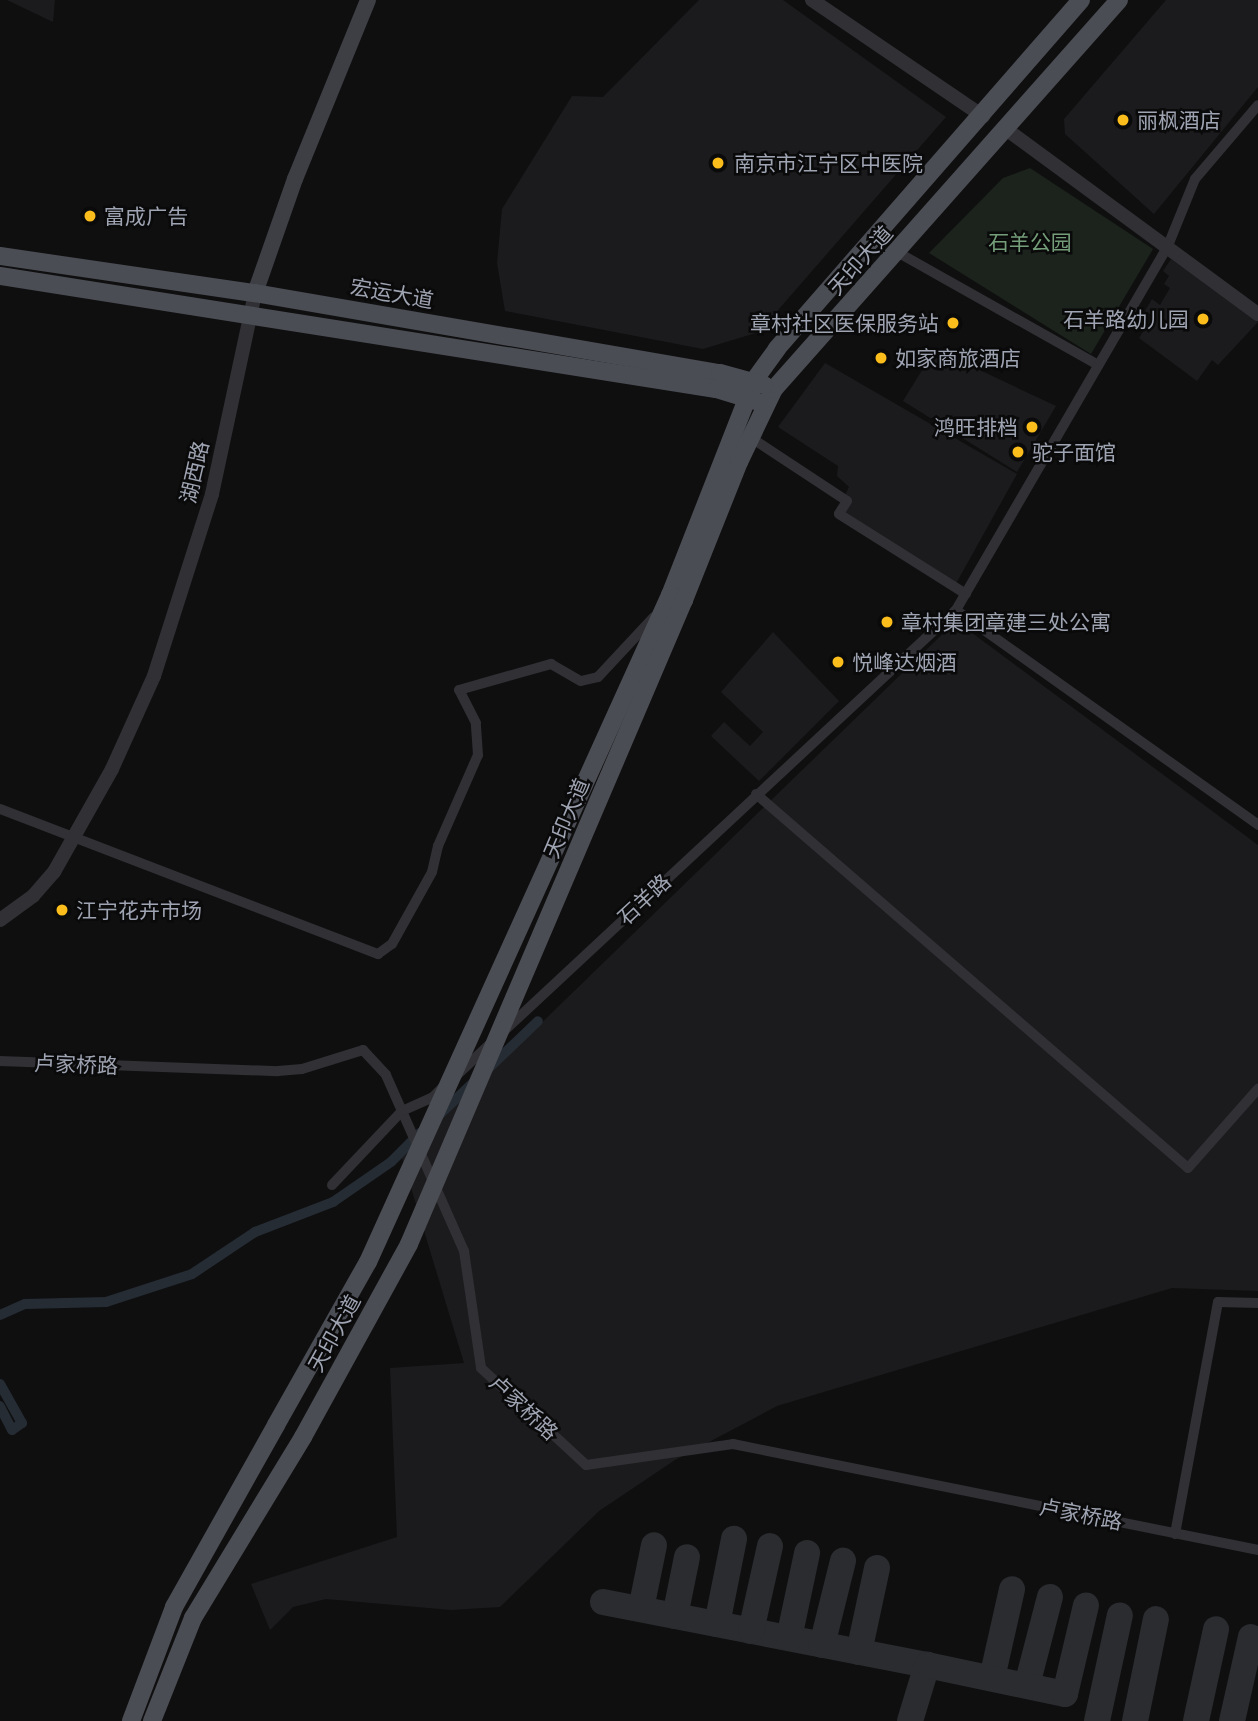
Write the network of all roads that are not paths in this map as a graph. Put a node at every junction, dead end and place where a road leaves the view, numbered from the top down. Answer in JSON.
{"nodes":[{"id":1,"x":368,"y":0,"type":"edge"},
{"id":2,"x":811,"y":0,"type":"edge"},
{"id":3,"x":1081,"y":0,"type":"edge"},
{"id":4,"x":1119,"y":0,"type":"edge"},
{"id":5,"x":1258,"y":105,"type":"edge"},
{"id":6,"x":983,"y":116,"type":"junction"},
{"id":7,"x":1006,"y":129,"type":"junction"},
{"id":8,"x":1167,"y":248,"type":"junction"},
{"id":9,"x":897,"y":252,"type":"junction"},
{"id":10,"x":0,"y":256,"type":"edge"},
{"id":11,"x":0,"y":276,"type":"edge"},
{"id":12,"x":255,"y":293,"type":"junction"},
{"id":13,"x":1258,"y":314,"type":"edge"},
{"id":14,"x":250,"y":315,"type":"junction"},
{"id":15,"x":1098,"y":365,"type":"junction"},
{"id":16,"x":754,"y":381,"type":"junction"},
{"id":17,"x":769,"y":396,"type":"junction"},
{"id":18,"x":745,"y":398,"type":"junction"},
{"id":19,"x":750,"y":437,"type":"junction"},
{"id":20,"x":966,"y":594,"type":"junction"},
{"id":21,"x":677,"y":597,"type":"junction"},
{"id":22,"x":956,"y":610,"type":"junction"},
{"id":23,"x":756,"y":794,"type":"junction"},
{"id":24,"x":0,"y":809,"type":"edge"},
{"id":25,"x":1258,"y":825,"type":"edge"},
{"id":26,"x":75,"y":838,"type":"junction"},
{"id":27,"x":0,"y":920,"type":"edge"},
{"id":28,"x":0,"y":1061,"type":"edge"},
{"id":29,"x":1258,"y":1089,"type":"edge"},
{"id":30,"x":402,"y":1111,"type":"junction"},
{"id":31,"x":332,"y":1185,"type":"dead end"},
{"id":32,"x":1258,"y":1303,"type":"edge"},
{"id":33,"x":1175,"y":1534,"type":"junction"},
{"id":34,"x":1258,"y":1550,"type":"edge"},
{"id":35,"x":131,"y":1721,"type":"edge"},
{"id":36,"x":152,"y":1721,"type":"edge"}],
"edges":[{"from":1,"to":12,"type":"main road","name":"湖西路"},
{"from":2,"to":6,"type":"street"},
{"from":3,"to":6,"type":"main road","name":"天印大道"},
{"from":4,"to":7,"type":"main road","name":"天印大道"},
{"from":5,"to":8,"type":"street","name":"石羊路"},
{"from":6,"to":16,"type":"main road","name":"天印大道"},
{"from":7,"to":8,"type":"street"},
{"from":7,"to":9,"type":"main road","name":"天印大道"},
{"from":8,"to":13,"type":"street"},
{"from":8,"to":15,"type":"street","name":"石羊路"},
{"from":9,"to":15,"type":"street"},
{"from":9,"to":17,"type":"main road","name":"天印大道"},
{"from":10,"to":12,"type":"main road","name":"宏运大道"},
{"from":11,"to":14,"type":"main road","name":"宏运大道"},
{"from":12,"to":14,"type":"street","name":"湖西路"},
{"from":12,"to":16,"type":"main road","name":"宏运大道"},
{"from":14,"to":18,"type":"main road","name":"宏运大道"},
{"from":14,"to":26,"type":"street","name":"湖西路"},
{"from":15,"to":20,"type":"street","name":"石羊路"},
{"from":16,"to":17,"type":"main road","name":"宏运大道"},
{"from":16,"to":18,"type":"main road","name":"天印大道"},
{"from":17,"to":18,"type":"main road","name":"宏运大道"},
{"from":17,"to":19,"type":"main road","name":"天印大道"},
{"from":18,"to":21,"type":"main road","name":"天印大道"},
{"from":19,"to":20,"type":"street"},
{"from":19,"to":21,"type":"main road","name":"天印大道"},
{"from":20,"to":22,"type":"street","name":"石羊路"},
{"from":21,"to":26,"type":"street"},
{"from":21,"to":35,"type":"main road","name":"天印大道","bridge":true},
{"from":21,"to":36,"type":"main road","name":"天印大道","bridge":true},
{"from":22,"to":23,"type":"street","name":"石羊路"},
{"from":22,"to":25,"type":"street"},
{"from":23,"to":29,"type":"street"},
{"from":23,"to":30,"type":"street","name":"石羊路"},
{"from":24,"to":26,"type":"street"},
{"from":26,"to":27,"type":"street","name":"湖西路"},
{"from":28,"to":30,"type":"street","name":"卢家桥路"},
{"from":30,"to":31,"type":"street","name":"石羊路"},
{"from":30,"to":33,"type":"street","name":"卢家桥路"},
{"from":32,"to":33,"type":"street"},
{"from":33,"to":34,"type":"street","name":"卢家桥路"}]}
